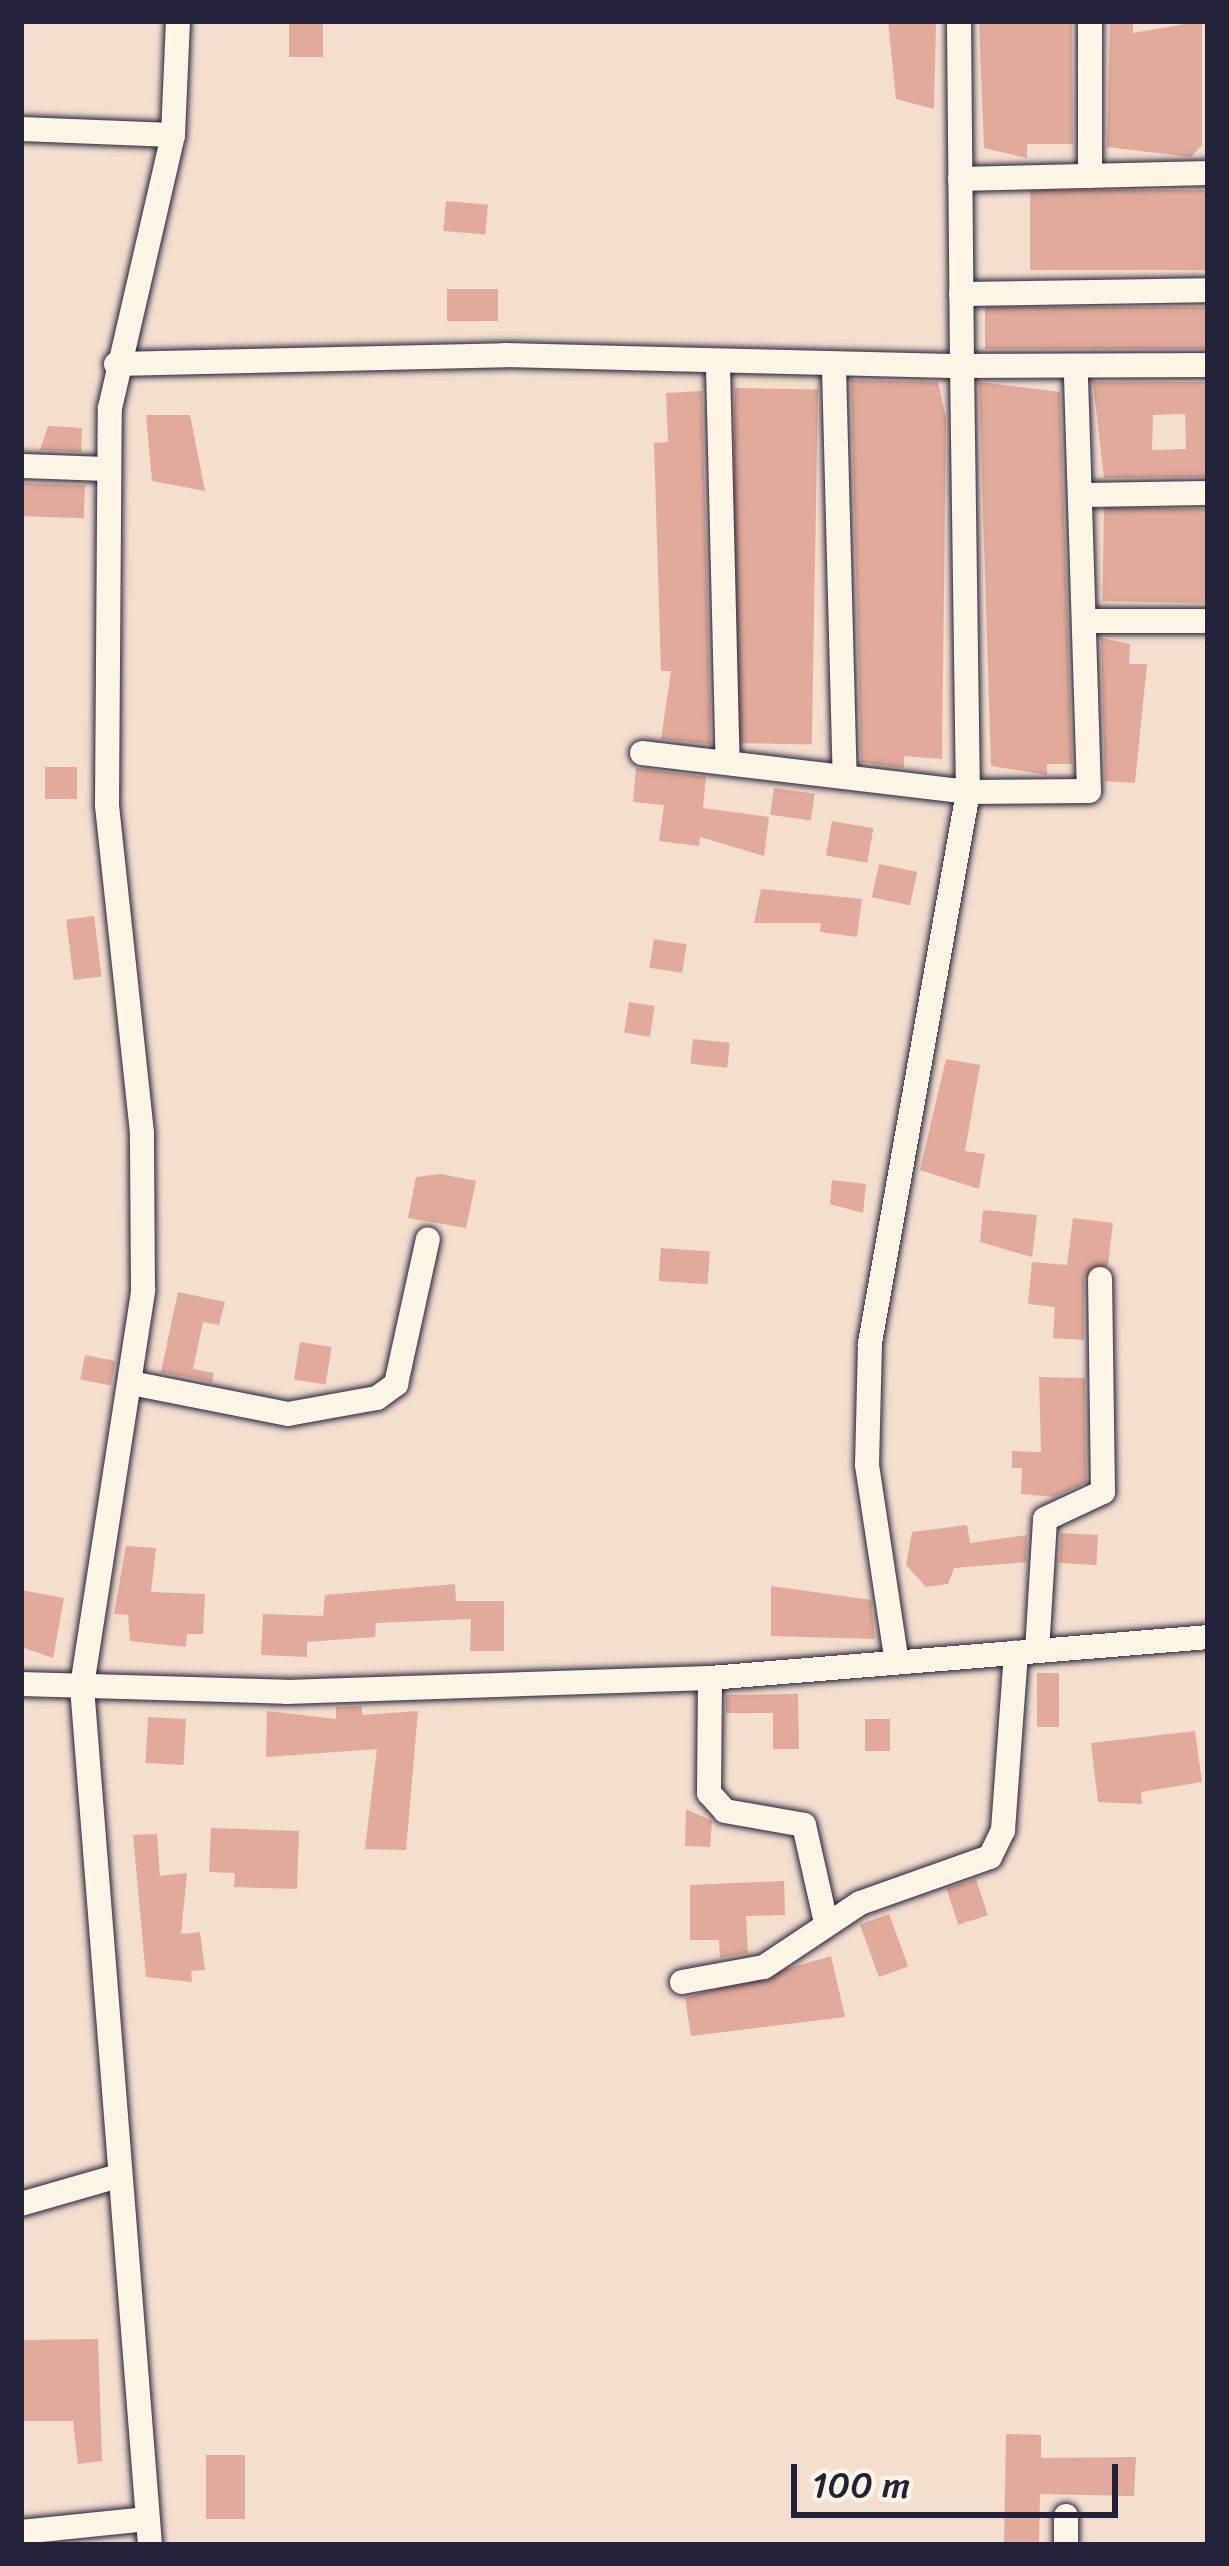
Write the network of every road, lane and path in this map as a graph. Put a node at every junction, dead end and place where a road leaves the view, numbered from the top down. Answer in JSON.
{"nodes":[{"id":1,"x":178,"y":21,"type":"edge"},
{"id":2,"x":959,"y":21,"type":"edge"},
{"id":3,"x":1090,"y":21,"type":"edge"},
{"id":4,"x":21,"y":129,"type":"edge"},
{"id":5,"x":173,"y":135,"type":"junction"},
{"id":6,"x":1208,"y":173,"type":"edge"},
{"id":7,"x":1090,"y":176,"type":"junction"},
{"id":8,"x":960,"y":178,"type":"junction"},
{"id":9,"x":1208,"y":290,"type":"edge"},
{"id":10,"x":961,"y":294,"type":"junction"},
{"id":11,"x":116,"y":364,"type":"junction"},
{"id":12,"x":1208,"y":365,"type":"edge"},
{"id":13,"x":962,"y":366,"type":"junction"},
{"id":14,"x":718,"y":367,"type":"junction"},
{"id":15,"x":1076,"y":367,"type":"junction"},
{"id":16,"x":834,"y":368,"type":"junction"},
{"id":17,"x":21,"y":466,"type":"edge"},
{"id":18,"x":108,"y":469,"type":"junction"},
{"id":19,"x":1208,"y":494,"type":"edge"},
{"id":20,"x":1083,"y":495,"type":"junction"},
{"id":21,"x":1088,"y":621,"type":"junction"},
{"id":22,"x":1208,"y":621,"type":"edge"},
{"id":23,"x":641,"y":753,"type":"dead end"},
{"id":24,"x":728,"y":764,"type":"junction"},
{"id":25,"x":845,"y":777,"type":"junction"},
{"id":26,"x":968,"y":792,"type":"junction"},
{"id":27,"x":428,"y":1239,"type":"dead end"},
{"id":28,"x":1100,"y":1279,"type":"dead end"},
{"id":29,"x":131,"y":1383,"type":"junction"},
{"id":30,"x":1208,"y":1637,"type":"edge"},
{"id":31,"x":1026,"y":1652,"type":"junction"},
{"id":32,"x":896,"y":1657,"type":"junction"},
{"id":33,"x":710,"y":1678,"type":"junction"},
{"id":34,"x":21,"y":1684,"type":"edge"},
{"id":35,"x":82,"y":1687,"type":"junction"},
{"id":36,"x":826,"y":1923,"type":"junction"},
{"id":37,"x":682,"y":1982,"type":"dead end"},
{"id":38,"x":118,"y":2176,"type":"junction"},
{"id":39,"x":21,"y":2204,"type":"edge"},
{"id":40,"x":1066,"y":2516,"type":"dead end"},
{"id":41,"x":21,"y":2532,"type":"edge"},
{"id":42,"x":148,"y":2532,"type":"edge"},
{"id":43,"x":1066,"y":2545,"type":"edge"}],
"edges":[{"from":1,"to":5,"type":"street"},
{"from":2,"to":8,"type":"street"},
{"from":3,"to":7,"type":"street"},
{"from":4,"to":5,"type":"street"},
{"from":5,"to":11,"type":"street"},
{"from":6,"to":7,"type":"street"},
{"from":7,"to":8,"type":"street"},
{"from":8,"to":10,"type":"street"},
{"from":9,"to":10,"type":"street"},
{"from":10,"to":13,"type":"street"},
{"from":11,"to":14,"type":"street"},
{"from":11,"to":18,"type":"street"},
{"from":12,"to":15,"type":"street"},
{"from":13,"to":15,"type":"street"},
{"from":13,"to":16,"type":"street"},
{"from":13,"to":26,"type":"street"},
{"from":14,"to":16,"type":"street"},
{"from":14,"to":24,"type":"street"},
{"from":15,"to":20,"type":"street"},
{"from":16,"to":25,"type":"street"},
{"from":17,"to":18,"type":"street"},
{"from":18,"to":29,"type":"street"},
{"from":19,"to":20,"type":"street"},
{"from":20,"to":21,"type":"street"},
{"from":21,"to":22,"type":"street"},
{"from":21,"to":26,"type":"street"},
{"from":23,"to":24,"type":"street"},
{"from":24,"to":25,"type":"street"},
{"from":25,"to":26,"type":"street"},
{"from":26,"to":32,"type":"street"},
{"from":27,"to":29,"type":"street"},
{"from":28,"to":31,"type":"street"},
{"from":29,"to":35,"type":"street"},
{"from":30,"to":31,"type":"street"},
{"from":31,"to":32,"type":"street"},
{"from":31,"to":36,"type":"street"},
{"from":32,"to":33,"type":"street"},
{"from":33,"to":35,"type":"street"},
{"from":33,"to":36,"type":"street"},
{"from":34,"to":35,"type":"street"},
{"from":35,"to":38,"type":"street"},
{"from":36,"to":37,"type":"street"},
{"from":38,"to":39,"type":"street"},
{"from":38,"to":42,"type":"street"},
{"from":40,"to":43,"type":"street"},
{"from":41,"to":42,"type":"street"}]}
